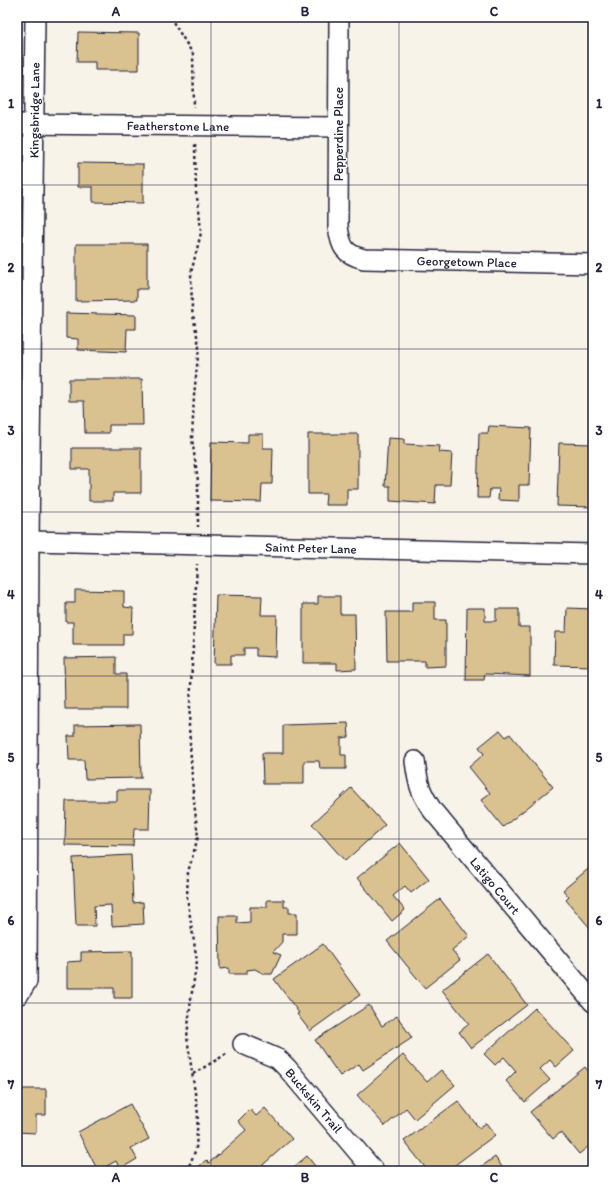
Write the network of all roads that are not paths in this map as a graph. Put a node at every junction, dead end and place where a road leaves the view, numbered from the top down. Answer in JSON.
{"nodes":[{"id":1,"x":35,"y":17,"type":"edge"},
{"id":2,"x":339,"y":17,"type":"edge"},
{"id":3,"x":25,"y":124,"type":"edge"},
{"id":4,"x":338,"y":127,"type":"junction"},
{"id":5,"x":344,"y":249,"type":"joint"},
{"id":6,"x":593,"y":264,"type":"edge"},
{"id":7,"x":23,"y":414,"type":"edge"},
{"id":8,"x":29,"y":541,"type":"junction"},
{"id":9,"x":593,"y":554,"type":"edge"},
{"id":10,"x":22,"y":706,"type":"edge"},
{"id":11,"x":415,"y":760,"type":"dead end"},
{"id":12,"x":18,"y":994,"type":"edge"},
{"id":13,"x":593,"y":1002,"type":"edge"},
{"id":14,"x":243,"y":1044,"type":"road end"},
{"id":15,"x":374,"y":1171,"type":"edge"}],
"edges":[{"from":1,"to":3,"type":"street","name":"Kingsbridge Lane"},
{"from":2,"to":4,"type":"street","name":"Pepperdine Place"},
{"from":3,"to":4,"type":"street","name":"Featherstone Lane"},
{"from":3,"to":7,"type":"street","name":"Kingsbridge Lane"},
{"from":4,"to":5,"type":"street","name":"Pepperdine Place"},
{"from":5,"to":6,"type":"street","name":"Georgetown Place"},
{"from":7,"to":8,"type":"street","name":"Kingsbridge Lane"},
{"from":8,"to":9,"type":"street","name":"Saint Peter Lane"},
{"from":8,"to":10,"type":"street","name":"Kingsbridge Lane"},
{"from":10,"to":12,"type":"street","name":"Kingsbridge Lane"},
{"from":11,"to":13,"type":"street","name":"Latigo Court"},
{"from":14,"to":15,"type":"street","name":"Buckskin Trail"}]}
